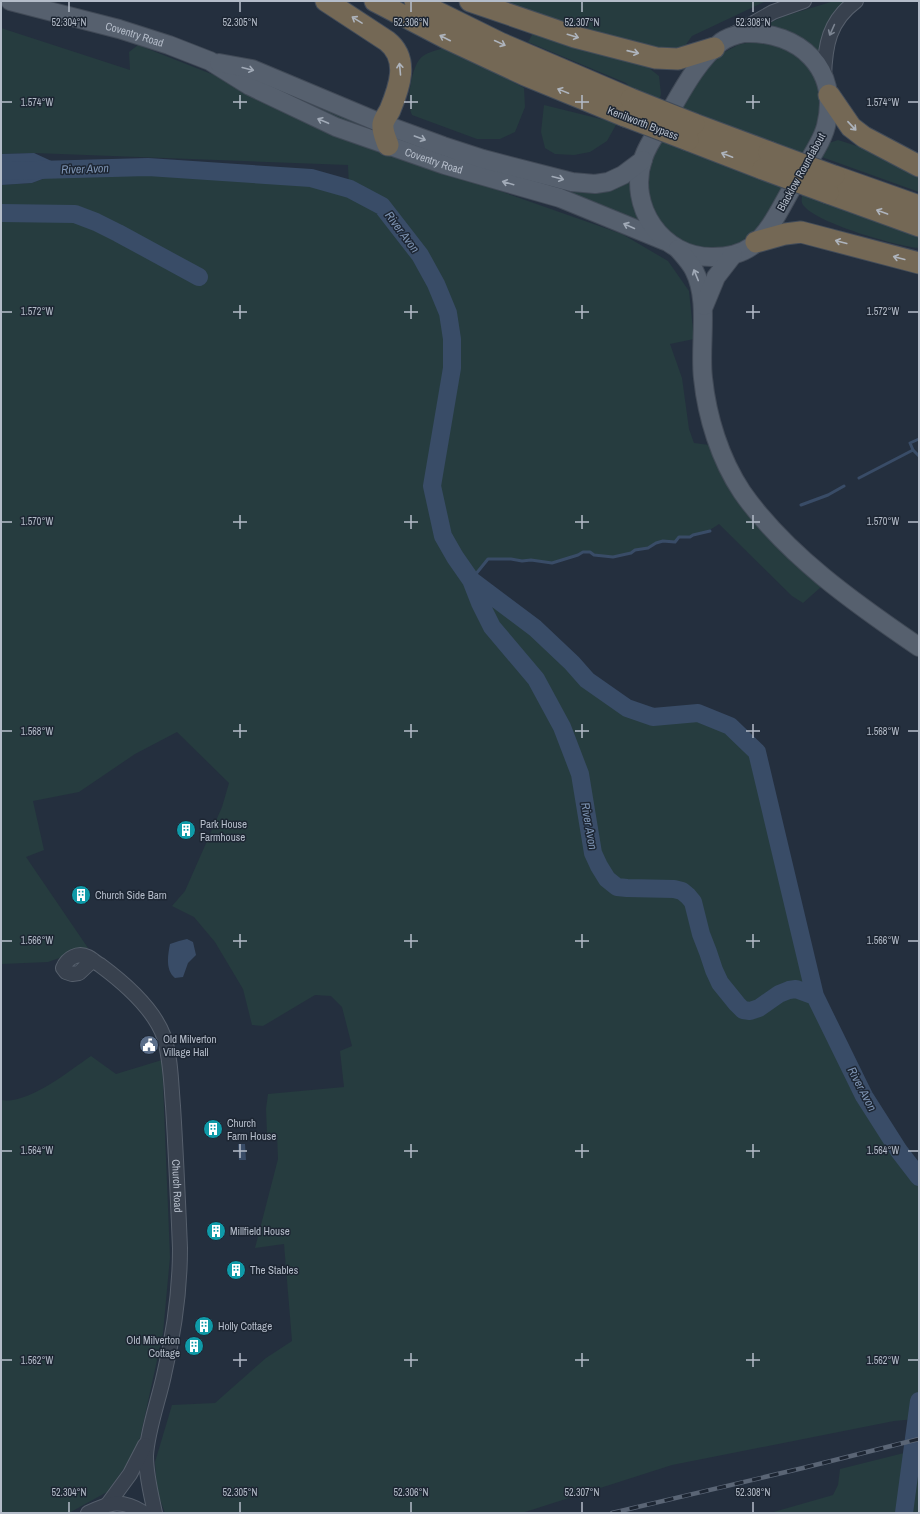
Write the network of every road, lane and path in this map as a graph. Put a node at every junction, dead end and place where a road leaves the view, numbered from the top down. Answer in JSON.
{"nodes":[{"id":1,"x":10,"y":1,"type":"edge"},
{"id":2,"x":326,"y":1,"type":"edge"},
{"id":3,"x":375,"y":1,"type":"edge"},
{"id":4,"x":415,"y":1,"type":"edge"},
{"id":5,"x":470,"y":1,"type":"edge"},
{"id":6,"x":804,"y":1,"type":"edge"},
{"id":7,"x":856,"y":1,"type":"edge"},
{"id":8,"x":732,"y":36,"type":"junction"},
{"id":9,"x":714,"y":48,"type":"junction"},
{"id":10,"x":210,"y":62,"type":"junction"},
{"id":11,"x":826,"y":86,"type":"junction"},
{"id":12,"x":628,"y":108,"type":"junction"},
{"id":13,"x":383,"y":124,"type":"junction"},
{"id":14,"x":388,"y":145,"type":"junction"},
{"id":15,"x":643,"y":160,"type":"junction"},
{"id":16,"x":919,"y":166,"type":"edge"},
{"id":17,"x":831,"y":184,"type":"junction"},
{"id":18,"x":919,"y":206,"type":"edge"},
{"id":19,"x":919,"y":226,"type":"edge"},
{"id":20,"x":756,"y":242,"type":"junction"},
{"id":21,"x":672,"y":245,"type":"junction"},
{"id":22,"x":733,"y":255,"type":"junction"},
{"id":23,"x":919,"y":263,"type":"edge"},
{"id":24,"x":704,"y":306,"type":"junction"},
{"id":25,"x":919,"y":647,"type":"edge"},
{"id":26,"x":92,"y":960,"type":"dead end"},
{"id":27,"x":148,"y":1438,"type":"junction"},
{"id":28,"x":108,"y":1504,"type":"junction"},
{"id":29,"x":88,"y":1513,"type":"edge"},
{"id":30,"x":144,"y":1513,"type":"edge"},
{"id":31,"x":155,"y":1513,"type":"edge"}],
"edges":[{"from":1,"to":10,"type":"main road","name":"Coventry Road"},
{"from":13,"to":2,"type":"highway","one_way":true},
{"from":12,"to":3,"type":"highway","name":"Kenilworth Bypass","one_way":true},
{"from":4,"to":12,"type":"highway","name":"Kenilworth Bypass","one_way":true},
{"from":5,"to":9,"type":"highway","one_way":true},
{"from":6,"to":8,"type":"street"},
{"from":7,"to":11,"type":"street","one_way":true},
{"from":8,"to":9,"type":"main road"},
{"from":8,"to":11,"type":"main road"},
{"from":9,"to":15,"type":"main road"},
{"from":10,"to":13,"type":"main road","name":"Coventry Road","one_way":true},
{"from":14,"to":10,"type":"main road","name":"Coventry Road","one_way":true},
{"from":11,"to":16,"type":"highway","one_way":true},
{"from":11,"to":20,"type":"main road","name":"Blacklow Roundabout"},
{"from":12,"to":17,"type":"highway","name":"Kenilworth Bypass","bridge":true},
{"from":13,"to":14,"type":"highway"},
{"from":13,"to":15,"type":"main road","name":"Coventry Road","one_way":true},
{"from":21,"to":14,"type":"main road","name":"Coventry Road","one_way":true},
{"from":15,"to":21,"type":"main road"},
{"from":17,"to":18,"type":"highway","name":"Kenilworth Bypass"},
{"from":19,"to":17,"type":"highway","name":"Kenilworth Bypass","one_way":true},
{"from":20,"to":22,"type":"main road","name":"Blacklow Roundabout"},
{"from":23,"to":20,"type":"highway","one_way":true},
{"from":21,"to":22,"type":"main road","name":"Blacklow Roundabout"},
{"from":24,"to":21,"type":"main road","one_way":true},
{"from":22,"to":24,"type":"main road"},
{"from":24,"to":25,"type":"main road"},
{"from":26,"to":27,"type":"street","name":"Church Road"},
{"from":27,"to":28,"type":"street","name":"Church Road"},
{"from":27,"to":31,"type":"street","name":"Church Road"},
{"from":28,"to":29,"type":"street"},
{"from":28,"to":30,"type":"street"}]}
